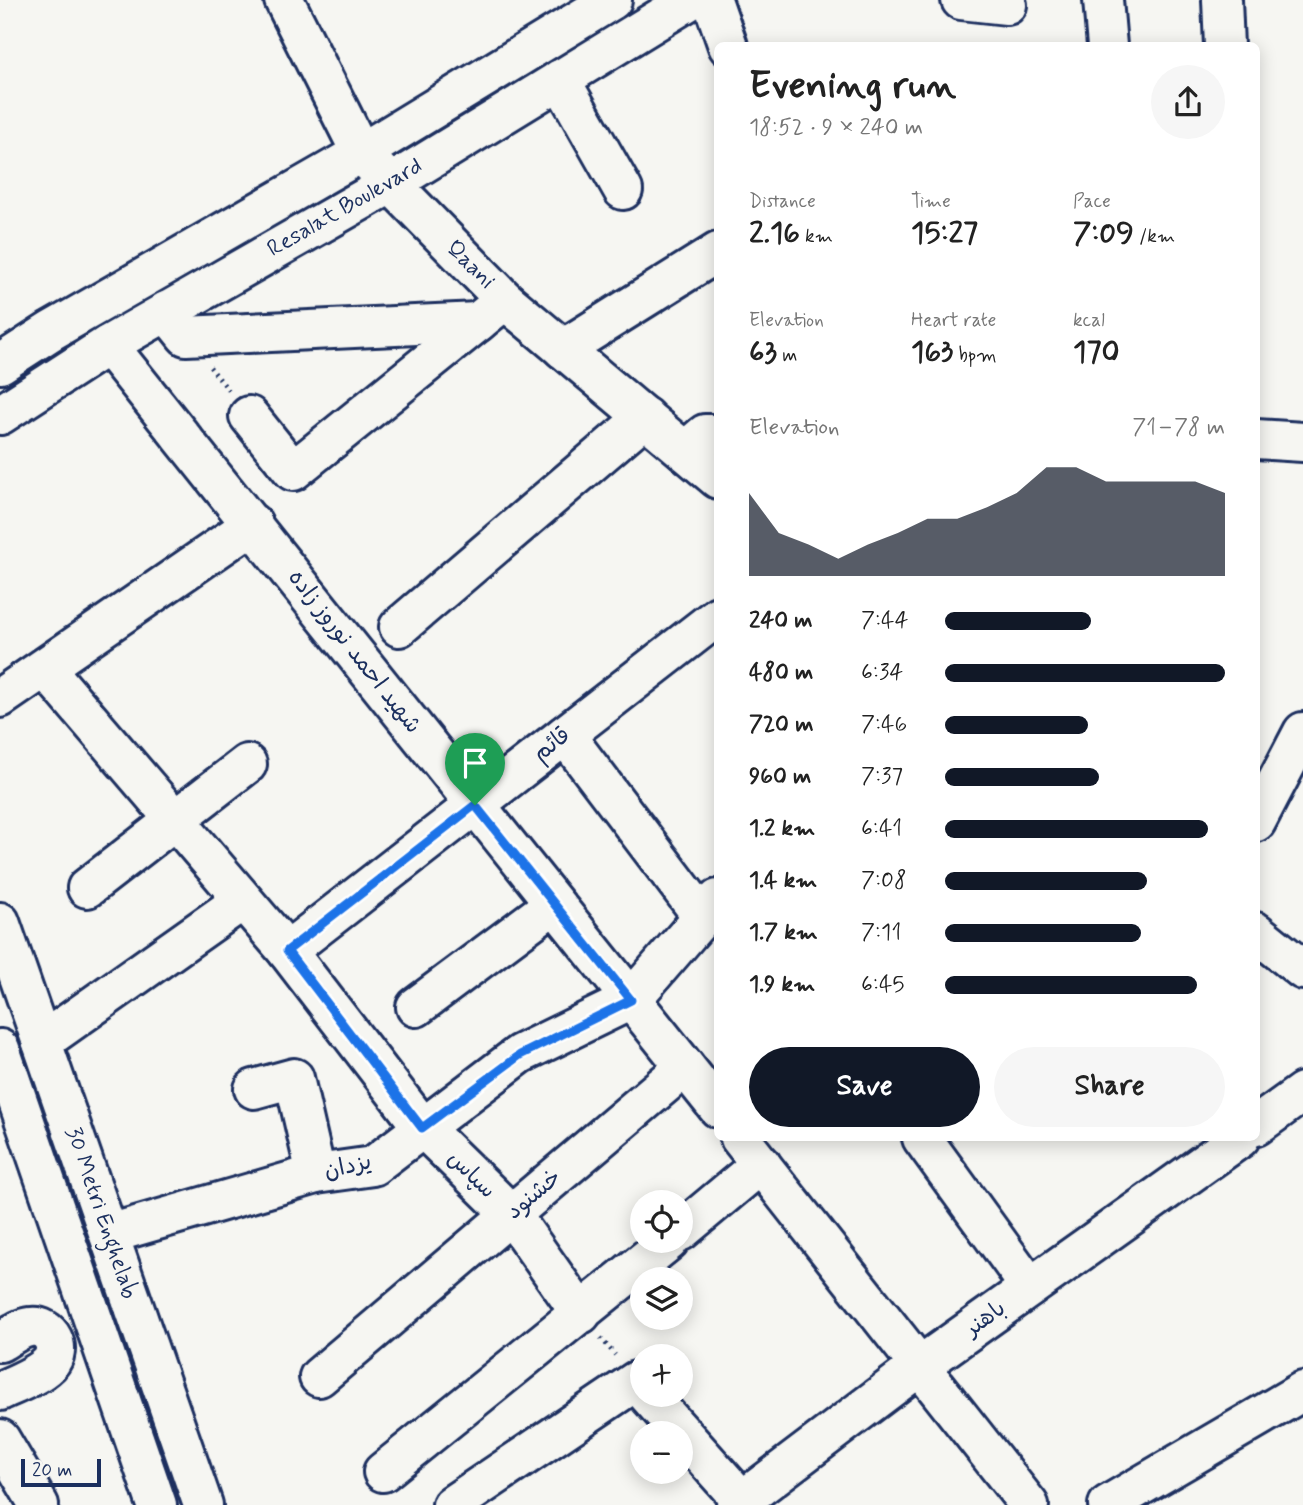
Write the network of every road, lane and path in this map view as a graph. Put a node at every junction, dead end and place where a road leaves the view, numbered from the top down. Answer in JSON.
{"nodes":[{"id":1,"x":284,"y":0,"type":"edge"},
{"id":2,"x":612,"y":0,"type":"edge"},
{"id":3,"x":690,"y":0,"type":"edge"},
{"id":4,"x":712,"y":0,"type":"edge"},
{"id":5,"x":961,"y":0,"type":"edge"},
{"id":6,"x":1103,"y":0,"type":"edge"},
{"id":7,"x":1222,"y":0,"type":"edge"},
{"id":8,"x":1007,"y":5,"type":"dead end"},
{"id":9,"x":727,"y":42,"type":"edge"},
{"id":10,"x":1107,"y":42,"type":"edge"},
{"id":11,"x":1224,"y":42,"type":"edge"},
{"id":12,"x":559,"y":79,"type":"junction"},
{"id":13,"x":361,"y":153,"type":"junction"},
{"id":14,"x":390,"y":184,"type":"junction"},
{"id":15,"x":623,"y":190,"type":"dead end"},
{"id":16,"x":714,"y":255,"type":"edge"},
{"id":17,"x":492,"y":311,"type":"junction"},
{"id":18,"x":176,"y":324,"type":"junction"},
{"id":19,"x":108,"y":345,"type":"junction"},
{"id":20,"x":564,"y":349,"type":"junction"},
{"id":21,"x":0,"y":364,"type":"edge"},
{"id":22,"x":0,"y":415,"type":"edge"},
{"id":23,"x":249,"y":416,"type":"joint"},
{"id":24,"x":645,"y":417,"type":"junction"},
{"id":25,"x":1260,"y":439,"type":"edge"},
{"id":26,"x":701,"y":442,"type":"edge"},
{"id":27,"x":1303,"y":442,"type":"edge"},
{"id":28,"x":714,"y":470,"type":"edge"},
{"id":29,"x":253,"y":524,"type":"junction"},
{"id":30,"x":714,"y":618,"type":"edge"},
{"id":31,"x":399,"y":627,"type":"dead end"},
{"id":32,"x":45,"y":668,"type":"junction"},
{"id":33,"x":0,"y":698,"type":"edge"},
{"id":34,"x":1303,"y":733,"type":"edge"},
{"id":35,"x":565,"y":735,"type":"junction"},
{"id":36,"x":247,"y":764,"type":"dead end"},
{"id":37,"x":475,"y":805,"type":"junction"},
{"id":38,"x":1260,"y":814,"type":"edge"},
{"id":39,"x":175,"y":820,"type":"junction"},
{"id":40,"x":87,"y":888,"type":"dead end"},
{"id":41,"x":243,"y":900,"type":"junction"},
{"id":42,"x":554,"y":904,"type":"junction"},
{"id":43,"x":710,"y":908,"type":"edge"},
{"id":44,"x":0,"y":922,"type":"edge"},
{"id":45,"x":1260,"y":935,"type":"edge"},
{"id":46,"x":287,"y":951,"type":"junction"},
{"id":47,"x":1303,"y":970,"type":"edge"},
{"id":48,"x":631,"y":1000,"type":"junction"},
{"id":49,"x":416,"y":1007,"type":"dead end"},
{"id":50,"x":42,"y":1042,"type":"junction"},
{"id":51,"x":0,"y":1049,"type":"edge"},
{"id":52,"x":685,"y":1067,"type":"junction"},
{"id":53,"x":254,"y":1089,"type":"dead end"},
{"id":54,"x":1303,"y":1092,"type":"edge"},
{"id":55,"x":714,"y":1103,"type":"edge"},
{"id":56,"x":1260,"y":1123,"type":"edge"},
{"id":57,"x":422,"y":1128,"type":"junction"},
{"id":58,"x":924,"y":1141,"type":"edge"},
{"id":59,"x":1236,"y":1141,"type":"edge"},
{"id":60,"x":751,"y":1151,"type":"edge"},
{"id":61,"x":316,"y":1174,"type":"junction"},
{"id":62,"x":511,"y":1214,"type":"junction"},
{"id":63,"x":693,"y":1217,"type":"edge"},
{"id":64,"x":108,"y":1234,"type":"junction"},
{"id":65,"x":655,"y":1253,"type":"edge"},
{"id":66,"x":1030,"y":1287,"type":"junction"},
{"id":67,"x":582,"y":1314,"type":"junction"},
{"id":68,"x":92,"y":1319,"type":"junction"},
{"id":69,"x":52,"y":1336,"type":"junction"},
{"id":70,"x":0,"y":1342,"type":"edge"},
{"id":71,"x":922,"y":1364,"type":"junction"},
{"id":72,"x":630,"y":1373,"type":"edge"},
{"id":73,"x":319,"y":1377,"type":"dead end"},
{"id":74,"x":0,"y":1391,"type":"edge"},
{"id":75,"x":1303,"y":1391,"type":"edge"},
{"id":76,"x":630,"y":1395,"type":"edge"},
{"id":77,"x":658,"y":1407,"type":"edge"},
{"id":78,"x":0,"y":1439,"type":"edge"},
{"id":79,"x":383,"y":1472,"type":"dead end"},
{"id":80,"x":741,"y":1503,"type":"edge"},
{"id":81,"x":39,"y":1505,"type":"edge"},
{"id":82,"x":157,"y":1505,"type":"edge"},
{"id":83,"x":203,"y":1505,"type":"edge"},
{"id":84,"x":452,"y":1505,"type":"edge"},
{"id":85,"x":1029,"y":1505,"type":"edge"},
{"id":86,"x":1108,"y":1505,"type":"edge"}],
"edges":[{"from":1,"to":13,"type":"street","name":"Qaani"},
{"from":2,"to":13,"type":"street","name":"Resalat Boulevard"},
{"from":3,"to":12,"type":"street","name":"Resalat Boulevard"},
{"from":4,"to":9,"type":"street"},
{"from":5,"to":8,"type":"street"},
{"from":6,"to":10,"type":"street"},
{"from":7,"to":11,"type":"street"},
{"from":12,"to":14,"type":"street","name":"Resalat Boulevard"},
{"from":12,"to":15,"type":"street"},
{"from":13,"to":14,"type":"street","name":"Qaani"},
{"from":13,"to":21,"type":"street","name":"Resalat Boulevard"},
{"from":14,"to":17,"type":"street","name":"Qaani"},
{"from":14,"to":18,"type":"street","name":"Resalat Boulevard"},
{"from":16,"to":20,"type":"street"},
{"from":17,"to":18,"type":"street"},
{"from":17,"to":20,"type":"street","name":"Qaani"},
{"from":17,"to":23,"type":"street"},
{"from":18,"to":19,"type":"street","name":"Resalat Boulevard"},
{"from":18,"to":23,"type":"path"},
{"from":19,"to":22,"type":"street","name":"Resalat Boulevard"},
{"from":19,"to":29,"type":"street","name":"شهید احمد نوروز زاده"},
{"from":20,"to":24,"type":"street","name":"Qaani"},
{"from":24,"to":26,"type":"street","name":"Qaani"},
{"from":24,"to":31,"type":"street"},
{"from":25,"to":27,"type":"street"},
{"from":26,"to":28,"type":"street","name":"Qaani"},
{"from":29,"to":32,"type":"street"},
{"from":29,"to":37,"type":"street","name":"شهید احمد نوروز زاده"},
{"from":30,"to":35,"type":"street","name":"قائم"},
{"from":32,"to":33,"type":"street"},
{"from":32,"to":39,"type":"street","name":"سپاس"},
{"from":34,"to":38,"type":"street"},
{"from":35,"to":37,"type":"street","name":"قائم"},
{"from":35,"to":43,"type":"street"},
{"from":36,"to":39,"type":"street"},
{"from":37,"to":42,"type":"street","name":"شهید احمد نوروز زاده"},
{"from":37,"to":46,"type":"street","name":"قائم"},
{"from":39,"to":40,"type":"street"},
{"from":39,"to":41,"type":"street","name":"سپاس"},
{"from":41,"to":46,"type":"street","name":"سپاس"},
{"from":41,"to":50,"type":"street"},
{"from":42,"to":48,"type":"street","name":"شهید احمد نوروز زاده"},
{"from":42,"to":49,"type":"street"},
{"from":43,"to":48,"type":"street"},
{"from":44,"to":50,"type":"street","name":"30 Metri Enghelab"},
{"from":45,"to":47,"type":"street"},
{"from":46,"to":57,"type":"street","name":"سپاس"},
{"from":48,"to":52,"type":"street","name":"شهید احمد نوروز زاده"},
{"from":48,"to":57,"type":"street","name":"یزدان"},
{"from":50,"to":64,"type":"street","name":"30 Metri Enghelab"},
{"from":51,"to":68,"type":"street","name":"30 Metri Enghelab"},
{"from":52,"to":55,"type":"street","name":"شهید احمد نوروز زاده"},
{"from":52,"to":62,"type":"street","name":"خشنود"},
{"from":53,"to":61,"type":"street"},
{"from":54,"to":56,"type":"street"},
{"from":57,"to":61,"type":"street","name":"یزدان"},
{"from":57,"to":62,"type":"street","name":"سپاس"},
{"from":58,"to":66,"type":"street"},
{"from":59,"to":66,"type":"street","name":"باهنر"},
{"from":60,"to":63,"type":"street"},
{"from":60,"to":71,"type":"street"},
{"from":61,"to":64,"type":"street","name":"یزدان"},
{"from":62,"to":67,"type":"street","name":"سپاس"},
{"from":62,"to":73,"type":"street","name":"خشنود"},
{"from":64,"to":83,"type":"street","name":"30 Metri Enghelab"},
{"from":65,"to":67,"type":"street"},
{"from":66,"to":71,"type":"street","name":"باهنر"},
{"from":67,"to":72,"type":"path"},
{"from":67,"to":79,"type":"street"},
{"from":68,"to":69,"type":"street"},
{"from":68,"to":82,"type":"street","name":"30 Metri Enghelab"},
{"from":69,"to":70,"type":"street"},
{"from":69,"to":74,"type":"street"},
{"from":71,"to":80,"type":"street","name":"باهنر"},
{"from":71,"to":85,"type":"street"},
{"from":75,"to":86,"type":"street"},
{"from":76,"to":84,"type":"street"},
{"from":77,"to":80,"type":"street"},
{"from":78,"to":81,"type":"street"}]}
